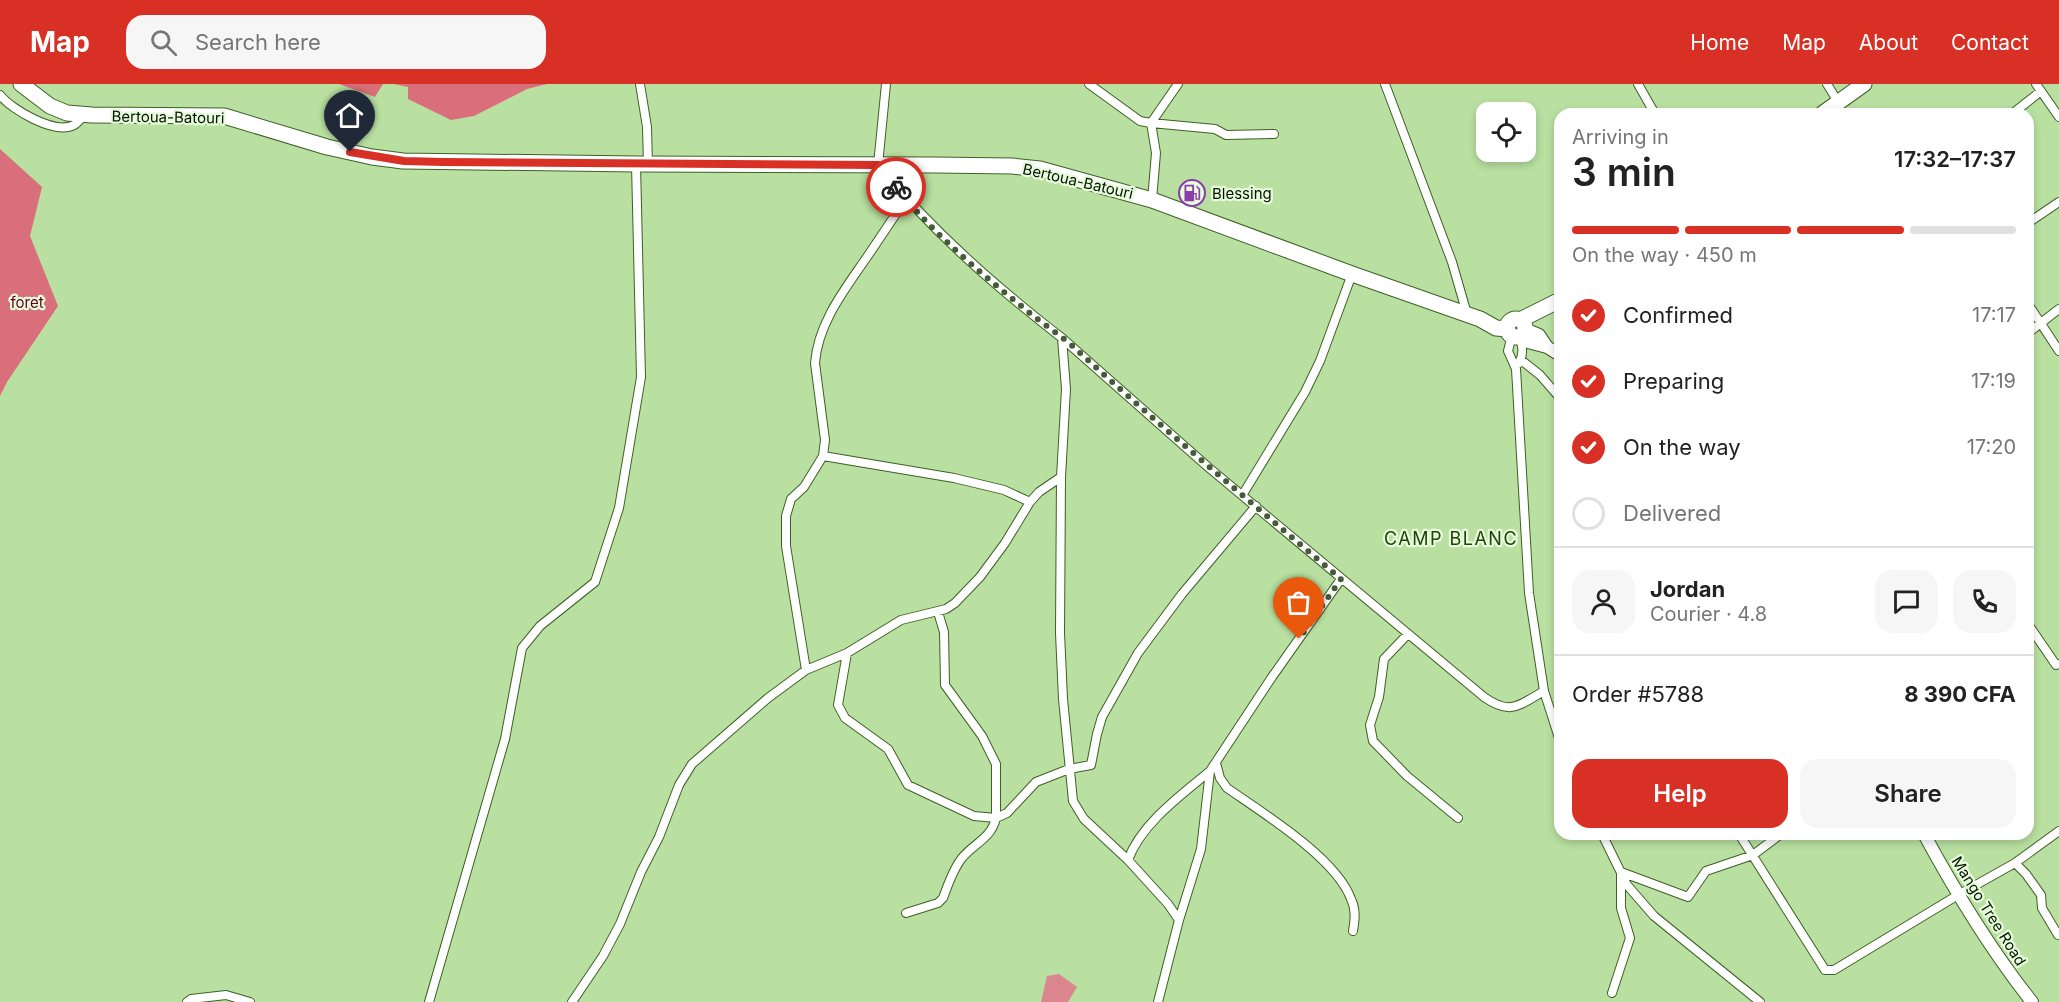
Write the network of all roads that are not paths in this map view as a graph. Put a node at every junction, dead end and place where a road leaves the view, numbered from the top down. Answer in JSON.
{"nodes":[{"id":1,"x":21,"y":84,"type":"edge"},
{"id":2,"x":640,"y":84,"type":"edge"},
{"id":3,"x":886,"y":84,"type":"edge"},
{"id":4,"x":1089,"y":84,"type":"edge"},
{"id":5,"x":1178,"y":84,"type":"edge"},
{"id":6,"x":1385,"y":84,"type":"edge"},
{"id":7,"x":1638,"y":84,"type":"edge"},
{"id":8,"x":1827,"y":84,"type":"edge"},
{"id":9,"x":1864,"y":84,"type":"edge"},
{"id":10,"x":2039,"y":87,"type":"edge"},
{"id":11,"x":0,"y":95,"type":"edge"},
{"id":12,"x":1838,"y":102,"type":"junction"},
{"id":13,"x":1652,"y":108,"type":"edge"},
{"id":14,"x":1830,"y":108,"type":"edge"},
{"id":15,"x":2018,"y":108,"type":"edge"},
{"id":16,"x":85,"y":114,"type":"junction"},
{"id":17,"x":2059,"y":117,"type":"edge"},
{"id":18,"x":1151,"y":123,"type":"junction"},
{"id":19,"x":1274,"y":134,"type":"dead end"},
{"id":20,"x":642,"y":164,"type":"junction"},
{"id":21,"x":878,"y":165,"type":"junction"},
{"id":22,"x":906,"y":199,"type":"junction"},
{"id":23,"x":1152,"y":200,"type":"junction"},
{"id":24,"x":2059,"y":202,"type":"edge"},
{"id":25,"x":2034,"y":219,"type":"edge"},
{"id":26,"x":1352,"y":274,"type":"junction"},
{"id":27,"x":1554,"y":305,"type":"edge"},
{"id":28,"x":2059,"y":309,"type":"edge"},
{"id":29,"x":2034,"y":313,"type":"edge"},
{"id":30,"x":1474,"y":317,"type":"junction"},
{"id":31,"x":2040,"y":322,"type":"junction"},
{"id":32,"x":2034,"y":328,"type":"edge"},
{"id":33,"x":1517,"y":329,"type":"junction"},
{"id":34,"x":1062,"y":339,"type":"junction"},
{"id":35,"x":1554,"y":351,"type":"edge"},
{"id":36,"x":2059,"y":351,"type":"edge"},
{"id":37,"x":1521,"y":360,"type":"junction"},
{"id":38,"x":1516,"y":369,"type":"junction"},
{"id":39,"x":1554,"y":391,"type":"edge"},
{"id":40,"x":823,"y":456,"type":"junction"},
{"id":41,"x":1061,"y":477,"type":"junction"},
{"id":42,"x":1243,"y":494,"type":"junction"},
{"id":43,"x":1030,"y":502,"type":"junction"},
{"id":44,"x":1256,"y":506,"type":"junction"},
{"id":45,"x":1341,"y":579,"type":"junction"},
{"id":46,"x":938,"y":612,"type":"junction"},
{"id":47,"x":2034,"y":633,"type":"edge"},
{"id":48,"x":1407,"y":635,"type":"junction"},
{"id":49,"x":847,"y":652,"type":"junction"},
{"id":50,"x":2059,"y":664,"type":"edge"},
{"id":51,"x":806,"y":670,"type":"junction"},
{"id":52,"x":1544,"y":691,"type":"junction"},
{"id":53,"x":1554,"y":722,"type":"edge"},
{"id":54,"x":1216,"y":763,"type":"junction"},
{"id":55,"x":1069,"y":769,"type":"junction"},
{"id":56,"x":1210,"y":771,"type":"junction"},
{"id":57,"x":996,"y":818,"type":"junction"},
{"id":58,"x":1458,"y":818,"type":"dead end"},
{"id":59,"x":2059,"y":831,"type":"edge"},
{"id":60,"x":1605,"y":840,"type":"edge"},
{"id":61,"x":1743,"y":840,"type":"edge"},
{"id":62,"x":1773,"y":840,"type":"edge"},
{"id":63,"x":1927,"y":840,"type":"edge"},
{"id":64,"x":1753,"y":855,"type":"junction"},
{"id":65,"x":1128,"y":860,"type":"junction"},
{"id":66,"x":2015,"y":863,"type":"junction"},
{"id":67,"x":1621,"y":872,"type":"junction"},
{"id":68,"x":1958,"y":895,"type":"junction"},
{"id":69,"x":906,"y":913,"type":"dead end"},
{"id":70,"x":1179,"y":920,"type":"junction"},
{"id":71,"x":1353,"y":930,"type":"dead end"},
{"id":72,"x":2058,"y":935,"type":"edge"},
{"id":73,"x":1611,"y":993,"type":"dead end"},
{"id":74,"x":187,"y":1002,"type":"edge"},
{"id":75,"x":250,"y":1002,"type":"edge"},
{"id":76,"x":429,"y":1002,"type":"edge"},
{"id":77,"x":572,"y":1002,"type":"edge"},
{"id":78,"x":1158,"y":1002,"type":"edge"},
{"id":79,"x":1758,"y":1002,"type":"edge"},
{"id":80,"x":2032,"y":1002,"type":"edge"}],
"edges":[{"from":1,"to":16,"type":"highway","name":"Bertoua-Batouri"},
{"from":2,"to":20,"type":"street"},
{"from":3,"to":21,"type":"street"},
{"from":4,"to":18,"type":"street"},
{"from":5,"to":18,"type":"street"},
{"from":6,"to":30,"type":"street"},
{"from":7,"to":13,"type":"street"},
{"from":8,"to":12,"type":"street"},
{"from":9,"to":12,"type":"highway"},
{"from":10,"to":15,"type":"street"},
{"from":10,"to":17,"type":"street"},
{"from":11,"to":16,"type":"street"},
{"from":12,"to":14,"type":"highway"},
{"from":16,"to":20,"type":"highway","name":"Bertoua-Batouri"},
{"from":18,"to":19,"type":"street"},
{"from":18,"to":23,"type":"street"},
{"from":20,"to":21,"type":"highway","name":"Bertoua-Batouri"},
{"from":20,"to":76,"type":"street"},
{"from":21,"to":22,"type":"street"},
{"from":21,"to":23,"type":"highway","name":"Bertoua-Batouri"},
{"from":22,"to":34,"type":"street"},
{"from":22,"to":40,"type":"street"},
{"from":23,"to":26,"type":"highway","name":"Bertoua-Batouri"},
{"from":24,"to":25,"type":"street"},
{"from":26,"to":30,"type":"highway","name":"Bertoua-Batouri"},
{"from":26,"to":42,"type":"street"},
{"from":27,"to":33,"type":"highway"},
{"from":28,"to":31,"type":"street"},
{"from":29,"to":31,"type":"street"},
{"from":30,"to":33,"type":"highway","name":"Bertoua-Batouri"},
{"from":31,"to":32,"type":"street"},
{"from":31,"to":36,"type":"street"},
{"from":33,"to":35,"type":"main road"},
{"from":33,"to":37,"type":"street"},
{"from":33,"to":38,"type":"street"},
{"from":34,"to":41,"type":"street"},
{"from":34,"to":42,"type":"street"},
{"from":37,"to":38,"type":"street"},
{"from":37,"to":39,"type":"street"},
{"from":38,"to":52,"type":"street"},
{"from":40,"to":43,"type":"street"},
{"from":40,"to":51,"type":"street"},
{"from":41,"to":43,"type":"street"},
{"from":41,"to":55,"type":"street"},
{"from":42,"to":44,"type":"street"},
{"from":43,"to":46,"type":"street"},
{"from":44,"to":45,"type":"street"},
{"from":44,"to":55,"type":"street"},
{"from":45,"to":48,"type":"street"},
{"from":45,"to":54,"type":"street"},
{"from":46,"to":49,"type":"street"},
{"from":46,"to":57,"type":"street"},
{"from":47,"to":50,"type":"street"},
{"from":48,"to":52,"type":"street"},
{"from":48,"to":58,"type":"street"},
{"from":49,"to":51,"type":"street"},
{"from":49,"to":57,"type":"street"},
{"from":51,"to":77,"type":"street"},
{"from":52,"to":53,"type":"street"},
{"from":54,"to":56,"type":"street"},
{"from":54,"to":71,"type":"street"},
{"from":55,"to":57,"type":"street"},
{"from":55,"to":65,"type":"street"},
{"from":56,"to":65,"type":"street"},
{"from":56,"to":70,"type":"street"},
{"from":57,"to":69,"type":"street"},
{"from":59,"to":66,"type":"street"},
{"from":60,"to":67,"type":"street"},
{"from":61,"to":64,"type":"street"},
{"from":62,"to":64,"type":"street"},
{"from":63,"to":68,"type":"main road","name":"Mango Tree Road"},
{"from":64,"to":67,"type":"street"},
{"from":64,"to":68,"type":"street"},
{"from":65,"to":70,"type":"street"},
{"from":66,"to":68,"type":"street"},
{"from":66,"to":72,"type":"street"},
{"from":67,"to":73,"type":"street"},
{"from":67,"to":79,"type":"street"},
{"from":68,"to":80,"type":"main road","name":"Mango Tree Road"},
{"from":70,"to":78,"type":"street"},
{"from":74,"to":75,"type":"street"}]}
